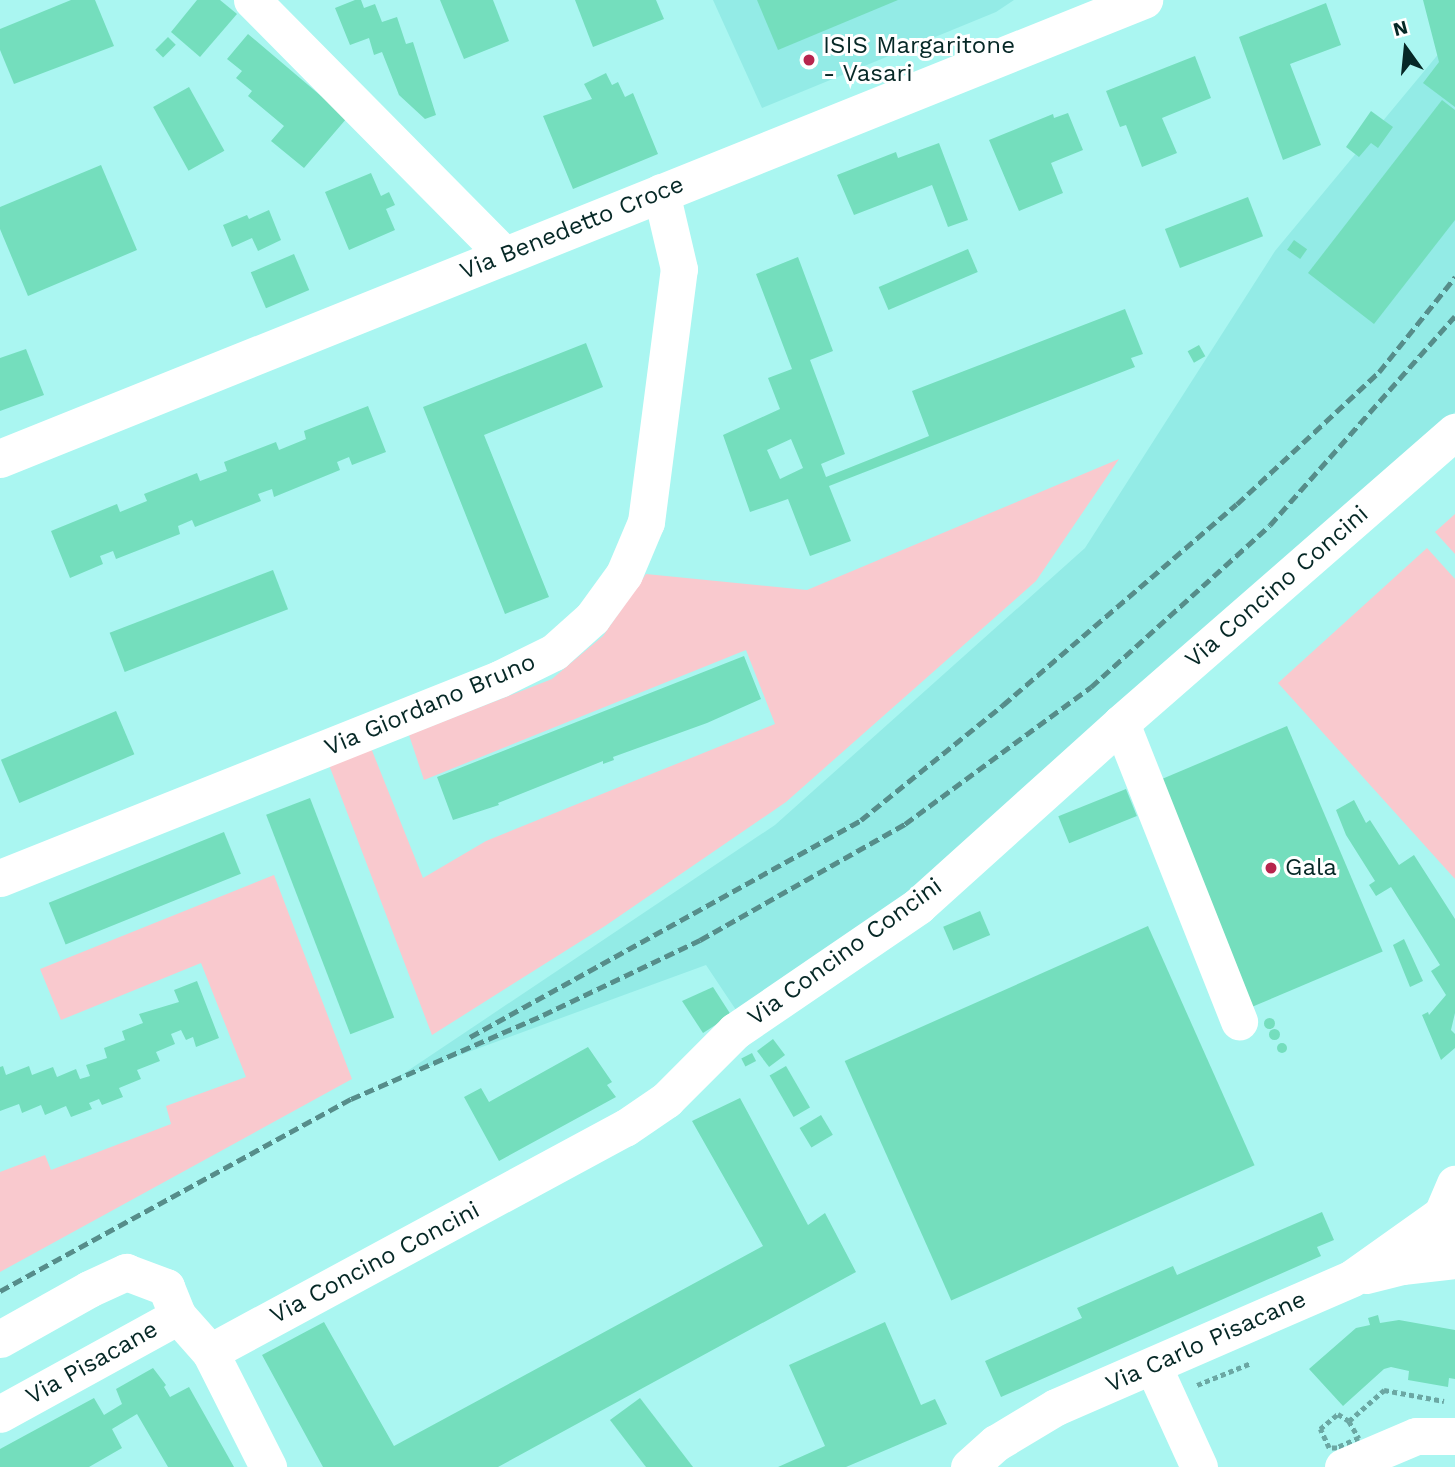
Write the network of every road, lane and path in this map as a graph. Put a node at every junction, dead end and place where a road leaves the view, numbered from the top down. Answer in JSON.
{"nodes":[{"id":1,"x":252,"y":0,"type":"edge"},
{"id":2,"x":1128,"y":3,"type":"edge"},
{"id":3,"x":661,"y":192,"type":"junction"},
{"id":4,"x":504,"y":255,"type":"junction"},
{"id":5,"x":1455,"y":432,"type":"edge"},
{"id":6,"x":0,"y":459,"type":"edge"},
{"id":7,"x":1121,"y":723,"type":"junction"},
{"id":8,"x":0,"y":878,"type":"edge"},
{"id":9,"x":1239,"y":1021,"type":"dead end"},
{"id":10,"x":1448,"y":1199,"type":"edge"},
{"id":11,"x":1455,"y":1258,"type":"edge"},
{"id":12,"x":1352,"y":1278,"type":"junction"},
{"id":13,"x":181,"y":1307,"type":"junction"},
{"id":14,"x":0,"y":1339,"type":"edge"},
{"id":15,"x":210,"y":1352,"type":"junction"},
{"id":16,"x":1251,"y":1363,"type":"dead end"},
{"id":17,"x":1153,"y":1366,"type":"junction"},
{"id":18,"x":1192,"y":1387,"type":"dead end"},
{"id":19,"x":1455,"y":1403,"type":"edge"},
{"id":20,"x":0,"y":1414,"type":"edge"},
{"id":21,"x":1349,"y":1421,"type":"dead end"},
{"id":22,"x":1455,"y":1436,"type":"edge"},
{"id":23,"x":268,"y":1467,"type":"edge"},
{"id":24,"x":969,"y":1467,"type":"edge"},
{"id":25,"x":1199,"y":1467,"type":"edge"},
{"id":26,"x":1343,"y":1467,"type":"edge"}],
"edges":[{"from":1,"to":4,"type":"street"},
{"from":2,"to":3,"type":"main road","name":"Via Benedetto Croce"},
{"from":3,"to":4,"type":"main road","name":"Via Benedetto Croce"},
{"from":3,"to":8,"type":"street","name":"Via Giordano Bruno"},
{"from":4,"to":6,"type":"main road","name":"Via Benedetto Croce"},
{"from":5,"to":7,"type":"street","name":"Via Concino Concini"},
{"from":7,"to":9,"type":"street"},
{"from":7,"to":15,"type":"street","name":"Via Concino Concini"},
{"from":10,"to":11,"type":"street"},
{"from":10,"to":12,"type":"street","name":"Via Carlo Pisacane"},
{"from":11,"to":12,"type":"street"},
{"from":12,"to":17,"type":"street","name":"Via Carlo Pisacane"},
{"from":13,"to":14,"type":"street","name":"Via Pisacane"},
{"from":13,"to":15,"type":"street"},
{"from":13,"to":20,"type":"street","name":"Via Pisacane"},
{"from":15,"to":23,"type":"street"},
{"from":16,"to":18,"type":"path"},
{"from":17,"to":24,"type":"street","name":"Via Carlo Pisacane"},
{"from":17,"to":25,"type":"street"},
{"from":19,"to":21,"type":"path"},
{"from":22,"to":26,"type":"street"}]}
